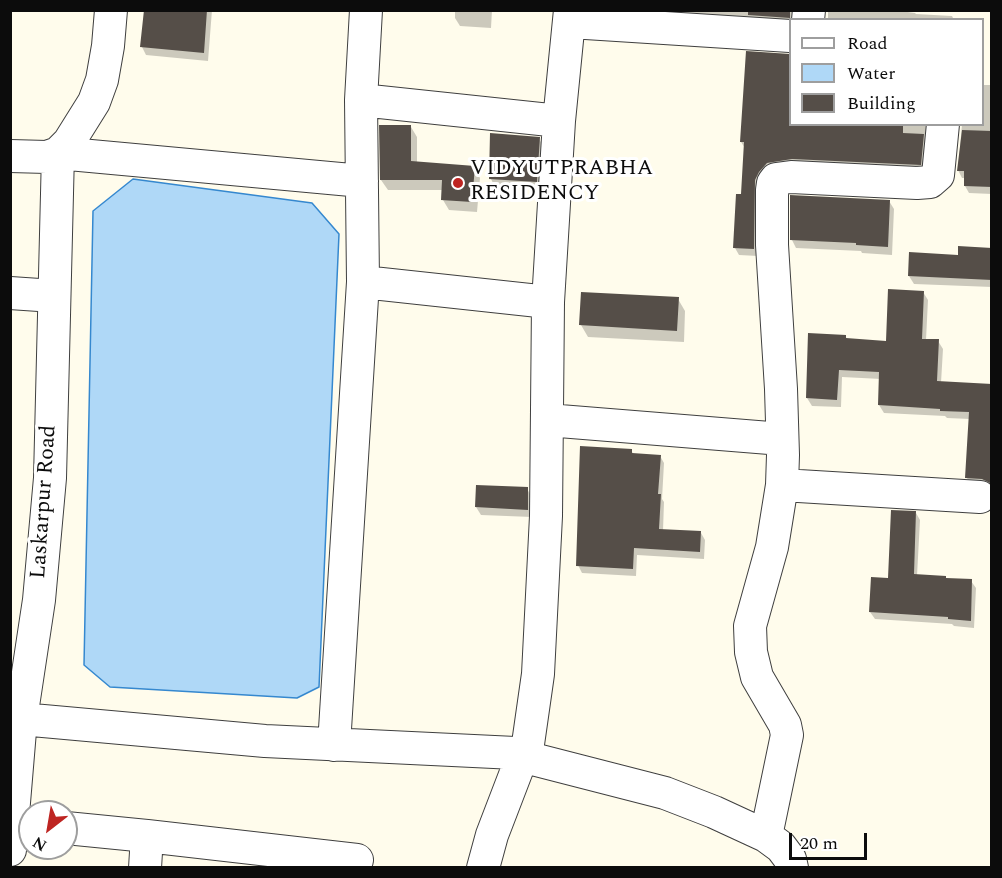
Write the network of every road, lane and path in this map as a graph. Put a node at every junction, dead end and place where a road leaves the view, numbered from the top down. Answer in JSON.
{"nodes":[{"id":1,"x":111,"y":10,"type":"edge"},
{"id":2,"x":366,"y":10,"type":"edge"},
{"id":3,"x":570,"y":16,"type":"edge"},
{"id":4,"x":789,"y":36,"type":"edge"},
{"id":5,"x":361,"y":100,"type":"junction"},
{"id":6,"x":559,"y":121,"type":"junction"},
{"id":7,"x":944,"y":126,"type":"edge"},
{"id":8,"x":58,"y":153,"type":"junction"},
{"id":9,"x":10,"y":156,"type":"edge"},
{"id":10,"x":362,"y":181,"type":"junction"},
{"id":11,"x":363,"y":282,"type":"junction"},
{"id":12,"x":10,"y":293,"type":"edge"},
{"id":13,"x":54,"y":296,"type":"junction"},
{"id":14,"x":548,"y":302,"type":"junction"},
{"id":15,"x":547,"y":420,"type":"junction"},
{"id":16,"x":782,"y":439,"type":"junction"},
{"id":17,"x":782,"y":484,"type":"junction"},
{"id":18,"x":980,"y":497,"type":"dead end"},
{"id":19,"x":16,"y":719,"type":"edge"},
{"id":20,"x":334,"y":745,"type":"junction"},
{"id":21,"x":523,"y":757,"type":"junction"},
{"id":22,"x":78,"y":829,"type":"edge"},
{"id":23,"x":18,"y":833,"type":"edge"},
{"id":24,"x":147,"y":836,"type":"junction"},
{"id":25,"x":766,"y":836,"type":"junction"},
{"id":26,"x":357,"y":860,"type":"dead end"},
{"id":27,"x":145,"y":867,"type":"edge"},
{"id":28,"x":483,"y":867,"type":"edge"},
{"id":29,"x":792,"y":867,"type":"edge"}],
"edges":[{"from":1,"to":8,"type":"street"},
{"from":2,"to":5,"type":"street"},
{"from":3,"to":4,"type":"street"},
{"from":3,"to":6,"type":"street"},
{"from":5,"to":6,"type":"street"},
{"from":5,"to":10,"type":"street"},
{"from":6,"to":14,"type":"street"},
{"from":7,"to":16,"type":"street"},
{"from":8,"to":9,"type":"street"},
{"from":8,"to":10,"type":"street"},
{"from":8,"to":13,"type":"street","name":"Laskarpur Road"},
{"from":10,"to":11,"type":"street"},
{"from":11,"to":14,"type":"street"},
{"from":11,"to":20,"type":"street"},
{"from":12,"to":13,"type":"street"},
{"from":13,"to":19,"type":"street","name":"Laskarpur Road"},
{"from":14,"to":15,"type":"street"},
{"from":15,"to":16,"type":"street"},
{"from":15,"to":21,"type":"street"},
{"from":16,"to":17,"type":"street"},
{"from":17,"to":18,"type":"street"},
{"from":17,"to":25,"type":"street"},
{"from":19,"to":20,"type":"street"},
{"from":19,"to":23,"type":"street","name":"Laskarpur Road"},
{"from":20,"to":21,"type":"street"},
{"from":21,"to":25,"type":"street"},
{"from":21,"to":28,"type":"street"},
{"from":22,"to":24,"type":"street"},
{"from":24,"to":26,"type":"street"},
{"from":24,"to":27,"type":"street"},
{"from":25,"to":29,"type":"street"}]}
